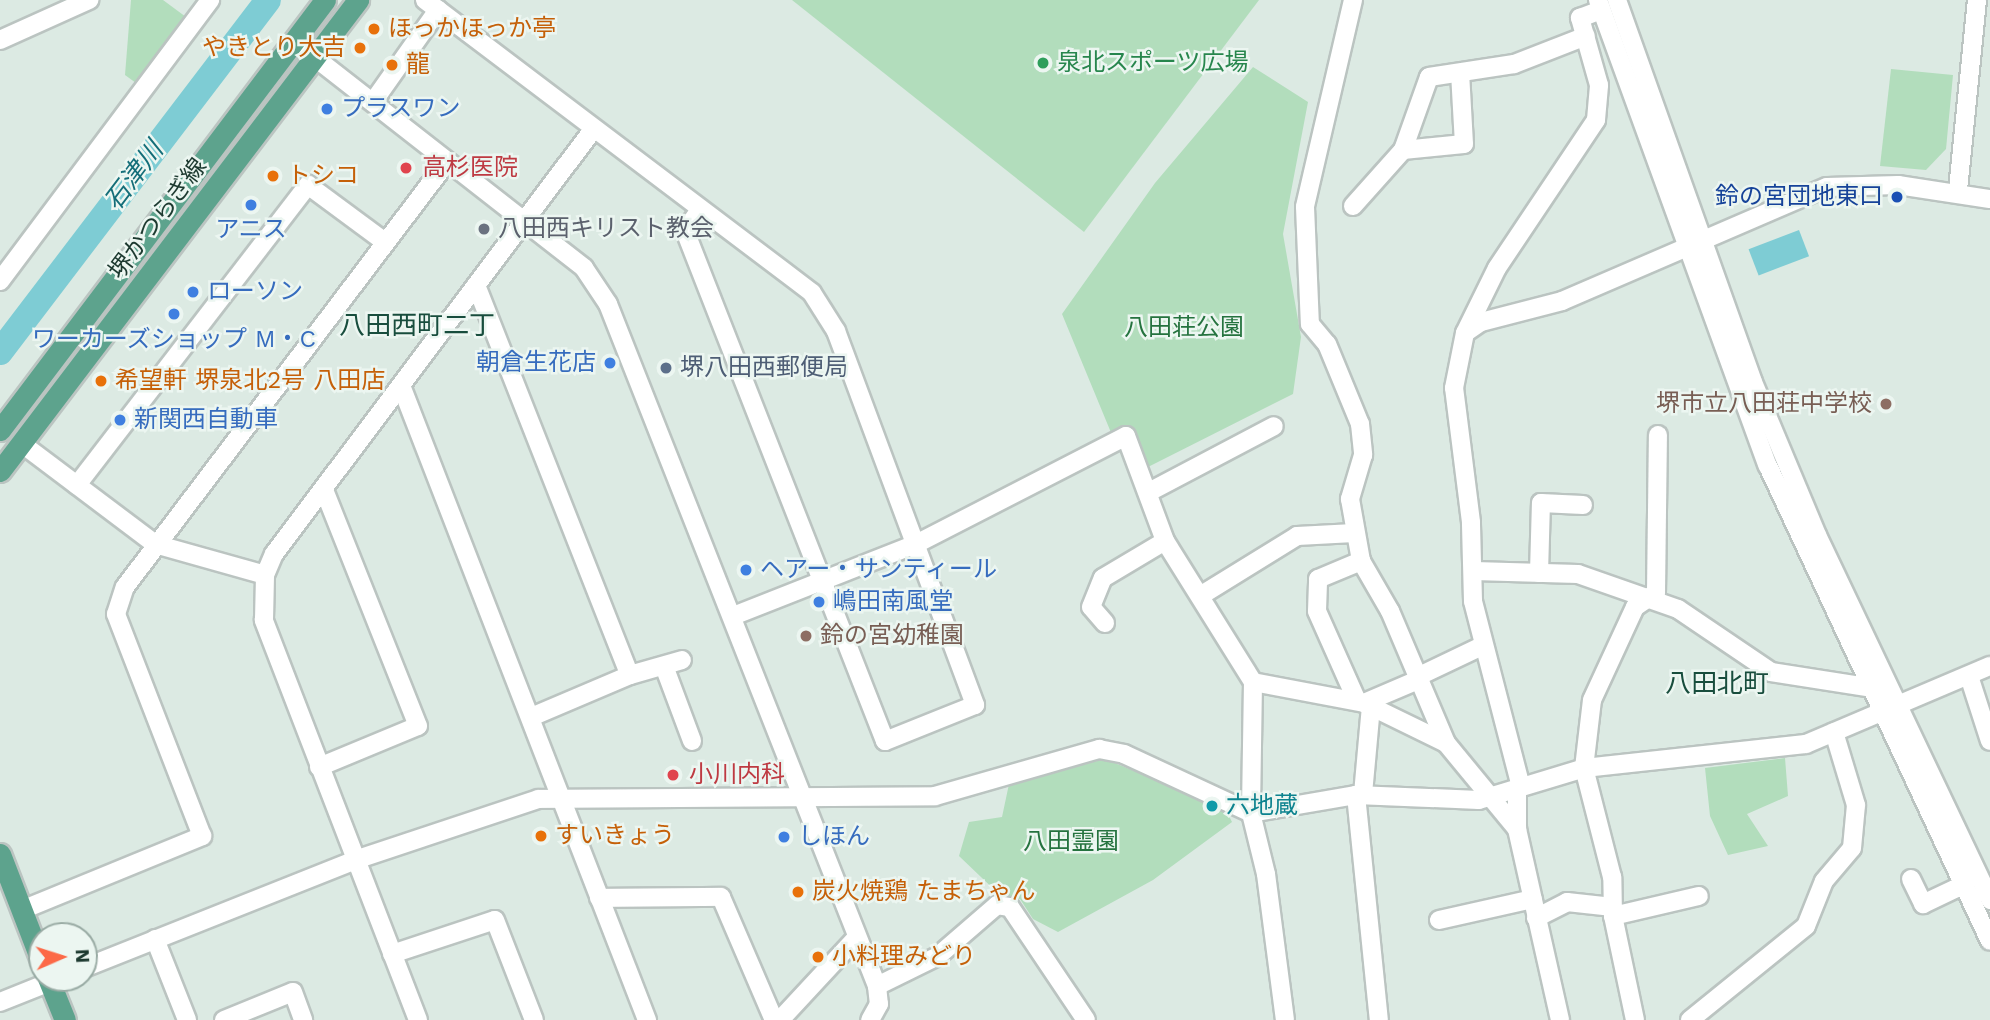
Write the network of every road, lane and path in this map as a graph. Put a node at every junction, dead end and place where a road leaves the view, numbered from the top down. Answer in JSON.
{"nodes":[{"id":1,"x":89,"y":0,"type":"edge"},
{"id":2,"x":210,"y":0,"type":"edge"},
{"id":3,"x":325,"y":0,"type":"edge"},
{"id":4,"x":358,"y":0,"type":"edge"},
{"id":5,"x":1353,"y":0,"type":"edge"},
{"id":6,"x":1617,"y":0,"type":"edge"},
{"id":7,"x":1977,"y":0,"type":"edge"},
{"id":8,"x":432,"y":5,"type":"edge"},
{"id":9,"x":1599,"y":5,"type":"edge"},
{"id":10,"x":1586,"y":36,"type":"junction"},
{"id":11,"x":0,"y":40,"type":"edge"},
{"id":12,"x":295,"y":42,"type":"junction"},
{"id":13,"x":314,"y":57,"type":"junction"},
{"id":14,"x":1460,"y":73,"type":"junction"},
{"id":15,"x":373,"y":102,"type":"junction"},
{"id":16,"x":592,"y":131,"type":"junction"},
{"id":17,"x":1403,"y":150,"type":"junction"},
{"id":18,"x":446,"y":163,"type":"junction"},
{"id":19,"x":1958,"y":190,"type":"junction"},
{"id":20,"x":1990,"y":199,"type":"edge"},
{"id":21,"x":1353,"y":206,"type":"dead end"},
{"id":22,"x":699,"y":211,"type":"junction"},
{"id":23,"x":521,"y":220,"type":"junction"},
{"id":24,"x":1700,"y":238,"type":"junction"},
{"id":25,"x":385,"y":242,"type":"junction"},
{"id":26,"x":1684,"y":247,"type":"junction"},
{"id":27,"x":0,"y":281,"type":"edge"},
{"id":28,"x":476,"y":285,"type":"junction"},
{"id":29,"x":1465,"y":333,"type":"junction"},
{"id":30,"x":402,"y":388,"type":"junction"},
{"id":31,"x":1274,"y":426,"type":"dead end"},
{"id":32,"x":0,"y":430,"type":"edge"},
{"id":33,"x":1658,"y":435,"type":"dead end"},
{"id":34,"x":21,"y":443,"type":"junction"},
{"id":35,"x":0,"y":471,"type":"edge"},
{"id":36,"x":77,"y":485,"type":"junction"},
{"id":37,"x":324,"y":489,"type":"junction"},
{"id":38,"x":1149,"y":492,"type":"junction"},
{"id":39,"x":1583,"y":505,"type":"dead end"},
{"id":40,"x":1354,"y":533,"type":"junction"},
{"id":41,"x":1165,"y":541,"type":"junction"},
{"id":42,"x":155,"y":544,"type":"junction"},
{"id":43,"x":916,"y":544,"type":"junction"},
{"id":44,"x":1360,"y":561,"type":"junction"},
{"id":45,"x":1474,"y":571,"type":"junction"},
{"id":46,"x":1539,"y":573,"type":"junction"},
{"id":47,"x":265,"y":575,"type":"junction"},
{"id":48,"x":822,"y":582,"type":"junction"},
{"id":49,"x":1200,"y":596,"type":"junction"},
{"id":50,"x":1648,"y":601,"type":"junction"},
{"id":51,"x":733,"y":616,"type":"junction"},
{"id":52,"x":1105,"y":624,"type":"dead end"},
{"id":53,"x":1480,"y":647,"type":"junction"},
{"id":54,"x":682,"y":660,"type":"dead end"},
{"id":55,"x":664,"y":666,"type":"junction"},
{"id":56,"x":1990,"y":666,"type":"edge"},
{"id":57,"x":630,"y":674,"type":"junction"},
{"id":58,"x":1969,"y":676,"type":"junction"},
{"id":59,"x":1418,"y":678,"type":"junction"},
{"id":60,"x":1253,"y":682,"type":"junction"},
{"id":61,"x":1867,"y":687,"type":"junction"},
{"id":62,"x":1364,"y":703,"type":"junction"},
{"id":63,"x":1890,"y":709,"type":"junction"},
{"id":64,"x":531,"y":717,"type":"junction"},
{"id":65,"x":1835,"y":732,"type":"junction"},
{"id":66,"x":692,"y":741,"type":"dead end"},
{"id":67,"x":1990,"y":741,"type":"edge"},
{"id":68,"x":1446,"y":743,"type":"junction"},
{"id":69,"x":319,"y":766,"type":"junction"},
{"id":70,"x":1584,"y":768,"type":"junction"},
{"id":71,"x":1519,"y":788,"type":"junction"},
{"id":72,"x":1359,"y":794,"type":"junction"},
{"id":73,"x":559,"y":796,"type":"junction"},
{"id":74,"x":804,"y":797,"type":"junction"},
{"id":75,"x":1489,"y":797,"type":"junction"},
{"id":76,"x":1251,"y":813,"type":"junction"},
{"id":77,"x":1517,"y":829,"type":"junction"},
{"id":78,"x":0,"y":854,"type":"edge"},
{"id":79,"x":355,"y":860,"type":"junction"},
{"id":80,"x":1911,"y":879,"type":"dead end"},
{"id":81,"x":1962,"y":885,"type":"junction"},
{"id":82,"x":1699,"y":895,"type":"dead end"},
{"id":83,"x":599,"y":898,"type":"junction"},
{"id":84,"x":1533,"y":900,"type":"junction"},
{"id":85,"x":1990,"y":900,"type":"edge"},
{"id":86,"x":22,"y":910,"type":"junction"},
{"id":87,"x":1613,"y":911,"type":"junction"},
{"id":88,"x":1536,"y":918,"type":"junction"},
{"id":89,"x":1439,"y":920,"type":"dead end"},
{"id":90,"x":28,"y":924,"type":"edge"},
{"id":91,"x":857,"y":937,"type":"junction"},
{"id":92,"x":155,"y":939,"type":"junction"},
{"id":93,"x":1990,"y":941,"type":"edge"},
{"id":94,"x":392,"y":954,"type":"junction"},
{"id":95,"x":98,"y":962,"type":"edge"},
{"id":96,"x":877,"y":986,"type":"junction"},
{"id":97,"x":28,"y":987,"type":"edge"},
{"id":98,"x":56,"y":992,"type":"edge"},
{"id":99,"x":0,"y":1002,"type":"edge"},
{"id":100,"x":65,"y":1020,"type":"edge"},
{"id":101,"x":187,"y":1020,"type":"edge"},
{"id":102,"x":224,"y":1020,"type":"edge"},
{"id":103,"x":303,"y":1020,"type":"edge"},
{"id":104,"x":418,"y":1020,"type":"edge"},
{"id":105,"x":534,"y":1020,"type":"edge"},
{"id":106,"x":647,"y":1020,"type":"edge"},
{"id":107,"x":774,"y":1020,"type":"edge"},
{"id":108,"x":780,"y":1020,"type":"edge"},
{"id":109,"x":870,"y":1020,"type":"edge"},
{"id":110,"x":1086,"y":1020,"type":"edge"},
{"id":111,"x":1285,"y":1020,"type":"edge"},
{"id":112,"x":1379,"y":1020,"type":"edge"},
{"id":113,"x":1560,"y":1020,"type":"edge"},
{"id":114,"x":1635,"y":1020,"type":"edge"},
{"id":115,"x":1690,"y":1020,"type":"edge"}],
"edges":[{"from":1,"to":11,"type":"street"},
{"from":2,"to":27,"type":"street"},
{"from":3,"to":12,"type":"main road","name":"堺かつらぎ線"},
{"from":4,"to":13,"type":"main road","name":"堺かつらぎ線"},
{"from":5,"to":40,"type":"street"},
{"from":6,"to":24,"type":"street"},
{"from":7,"to":19,"type":"street"},
{"from":8,"to":15,"type":"street"},
{"from":8,"to":16,"type":"street"},
{"from":9,"to":10,"type":"street"},
{"from":9,"to":26,"type":"street"},
{"from":10,"to":14,"type":"street"},
{"from":10,"to":29,"type":"street"},
{"from":12,"to":13,"type":"street"},
{"from":12,"to":32,"type":"main road","name":"堺かつらぎ線"},
{"from":13,"to":15,"type":"street"},
{"from":13,"to":34,"type":"main road","name":"堺かつらぎ線"},
{"from":14,"to":17,"type":"street"},
{"from":14,"to":17,"type":"street"},
{"from":15,"to":18,"type":"street"},
{"from":16,"to":22,"type":"street"},
{"from":16,"to":23,"type":"street"},
{"from":17,"to":21,"type":"street"},
{"from":18,"to":23,"type":"street"},
{"from":18,"to":25,"type":"street"},
{"from":19,"to":20,"type":"street"},
{"from":19,"to":24,"type":"street"},
{"from":22,"to":43,"type":"street"},
{"from":22,"to":48,"type":"street"},
{"from":23,"to":28,"type":"street"},
{"from":23,"to":51,"type":"street"},
{"from":24,"to":26,"type":"street"},
{"from":24,"to":63,"type":"street"},
{"from":25,"to":36,"type":"street"},
{"from":25,"to":42,"type":"street"},
{"from":26,"to":29,"type":"street"},
{"from":26,"to":61,"type":"street"},
{"from":28,"to":30,"type":"street"},
{"from":28,"to":57,"type":"street"},
{"from":29,"to":45,"type":"street"},
{"from":30,"to":37,"type":"street"},
{"from":30,"to":64,"type":"street"},
{"from":31,"to":38,"type":"street"},
{"from":33,"to":50,"type":"street"},
{"from":34,"to":35,"type":"main road","name":"堺かつらぎ線"},
{"from":34,"to":36,"type":"street"},
{"from":36,"to":42,"type":"street"},
{"from":37,"to":47,"type":"street"},
{"from":37,"to":69,"type":"street"},
{"from":38,"to":41,"type":"street"},
{"from":38,"to":43,"type":"street"},
{"from":39,"to":46,"type":"street"},
{"from":40,"to":44,"type":"street"},
{"from":40,"to":49,"type":"street"},
{"from":41,"to":49,"type":"street"},
{"from":41,"to":52,"type":"street"},
{"from":42,"to":47,"type":"street"},
{"from":42,"to":86,"type":"street"},
{"from":43,"to":48,"type":"street"},
{"from":43,"to":48,"type":"street"},
{"from":44,"to":59,"type":"street"},
{"from":44,"to":62,"type":"street"},
{"from":45,"to":46,"type":"street"},
{"from":45,"to":53,"type":"street"},
{"from":46,"to":50,"type":"street"},
{"from":47,"to":69,"type":"street"},
{"from":48,"to":51,"type":"street"},
{"from":49,"to":60,"type":"street"},
{"from":50,"to":61,"type":"street"},
{"from":50,"to":70,"type":"street"},
{"from":51,"to":74,"type":"street"},
{"from":53,"to":59,"type":"street"},
{"from":53,"to":71,"type":"street"},
{"from":54,"to":55,"type":"street"},
{"from":55,"to":57,"type":"street"},
{"from":55,"to":66,"type":"street"},
{"from":56,"to":58,"type":"street"},
{"from":57,"to":64,"type":"street"},
{"from":58,"to":63,"type":"street"},
{"from":58,"to":67,"type":"street"},
{"from":59,"to":62,"type":"street"},
{"from":59,"to":68,"type":"street"},
{"from":60,"to":62,"type":"street"},
{"from":60,"to":76,"type":"street"},
{"from":61,"to":63,"type":"street"},
{"from":62,"to":68,"type":"street"},
{"from":62,"to":72,"type":"street"},
{"from":63,"to":65,"type":"street"},
{"from":63,"to":81,"type":"street"},
{"from":63,"to":85,"type":"street"},
{"from":64,"to":73,"type":"street"},
{"from":65,"to":70,"type":"street"},
{"from":65,"to":115,"type":"street"},
{"from":68,"to":75,"type":"street"},
{"from":69,"to":79,"type":"street"},
{"from":70,"to":71,"type":"street"},
{"from":70,"to":87,"type":"street"},
{"from":71,"to":75,"type":"street"},
{"from":71,"to":77,"type":"street"},
{"from":72,"to":75,"type":"street"},
{"from":72,"to":76,"type":"street"},
{"from":72,"to":112,"type":"street"},
{"from":73,"to":74,"type":"street"},
{"from":73,"to":79,"type":"street"},
{"from":73,"to":83,"type":"street"},
{"from":74,"to":76,"type":"street"},
{"from":74,"to":91,"type":"street"},
{"from":75,"to":77,"type":"street"},
{"from":76,"to":111,"type":"street"},
{"from":77,"to":84,"type":"street"},
{"from":78,"to":86,"type":"main road"},
{"from":79,"to":92,"type":"street"},
{"from":79,"to":94,"type":"street"},
{"from":80,"to":81,"type":"street"},
{"from":81,"to":93,"type":"street"},
{"from":82,"to":87,"type":"street"},
{"from":83,"to":106,"type":"street"},
{"from":83,"to":107,"type":"street"},
{"from":84,"to":88,"type":"street"},
{"from":84,"to":89,"type":"street"},
{"from":86,"to":90,"type":"main road"},
{"from":87,"to":88,"type":"street"},
{"from":87,"to":114,"type":"street"},
{"from":88,"to":113,"type":"street"},
{"from":91,"to":96,"type":"street"},
{"from":91,"to":108,"type":"street"},
{"from":92,"to":95,"type":"street"},
{"from":92,"to":101,"type":"street"},
{"from":94,"to":104,"type":"street"},
{"from":94,"to":105,"type":"street"},
{"from":96,"to":109,"type":"street"},
{"from":96,"to":110,"type":"street"},
{"from":97,"to":99,"type":"street"},
{"from":98,"to":100,"type":"main road"},
{"from":102,"to":103,"type":"street"}]}
